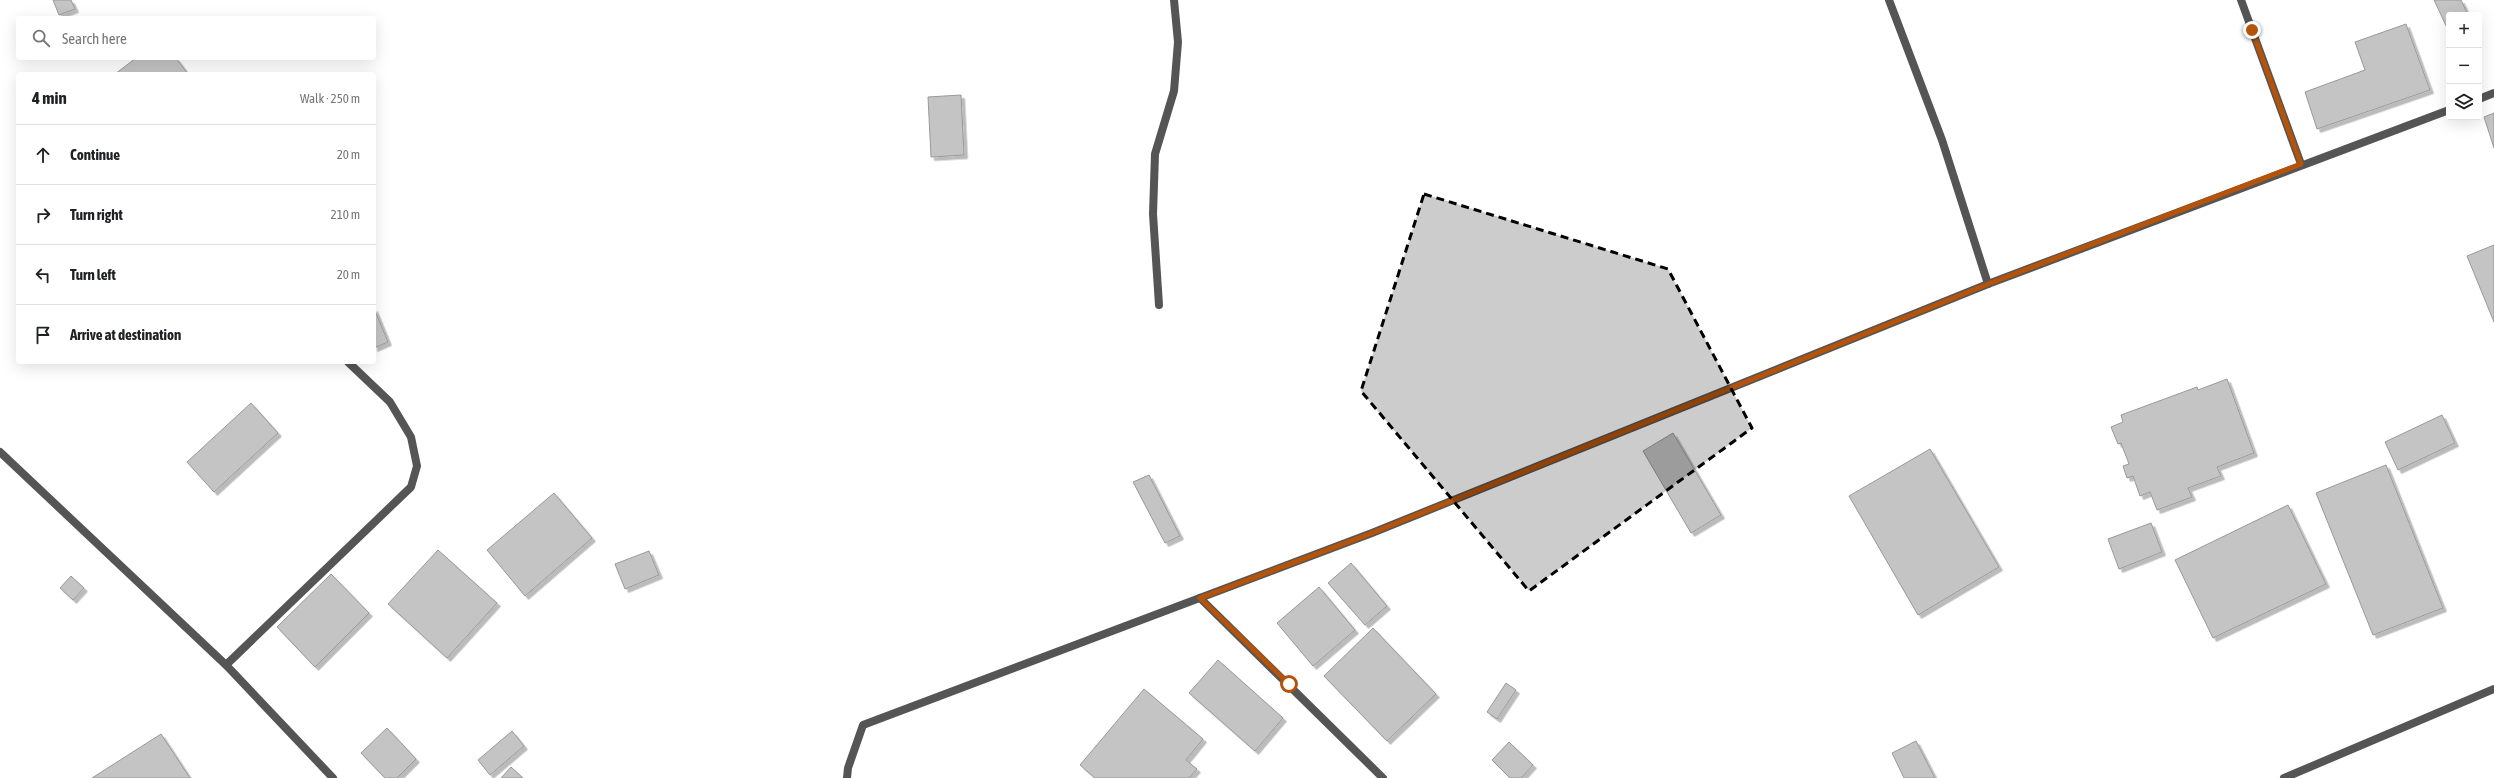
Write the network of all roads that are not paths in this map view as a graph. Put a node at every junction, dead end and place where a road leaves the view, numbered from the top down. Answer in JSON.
{"nodes":[{"id":1,"x":1174,"y":0,"type":"edge"},
{"id":2,"x":1889,"y":0,"type":"edge"},
{"id":3,"x":2242,"y":0,"type":"edge"},
{"id":4,"x":2494,"y":94,"type":"edge"},
{"id":5,"x":2482,"y":98,"type":"edge"},
{"id":6,"x":2446,"y":111,"type":"edge"},
{"id":7,"x":2301,"y":164,"type":"junction"},
{"id":8,"x":1988,"y":284,"type":"junction"},
{"id":9,"x":1158,"y":305,"type":"dead end"},
{"id":10,"x":350,"y":364,"type":"edge"},
{"id":11,"x":0,"y":453,"type":"edge"},
{"id":12,"x":1200,"y":598,"type":"junction"},
{"id":13,"x":226,"y":666,"type":"junction"},
{"id":14,"x":2494,"y":689,"type":"edge"},
{"id":15,"x":333,"y":778,"type":"edge"},
{"id":16,"x":847,"y":778,"type":"edge"},
{"id":17,"x":1384,"y":778,"type":"edge"},
{"id":18,"x":2284,"y":778,"type":"edge"}],
"edges":[{"from":1,"to":9,"type":"street"},
{"from":2,"to":8,"type":"street"},
{"from":3,"to":7,"type":"street"},
{"from":4,"to":5,"type":"street"},
{"from":6,"to":7,"type":"street"},
{"from":7,"to":8,"type":"street"},
{"from":8,"to":12,"type":"street"},
{"from":10,"to":13,"type":"street"},
{"from":11,"to":13,"type":"street"},
{"from":12,"to":16,"type":"street"},
{"from":12,"to":17,"type":"street"},
{"from":13,"to":15,"type":"street"},
{"from":14,"to":18,"type":"street"}]}
